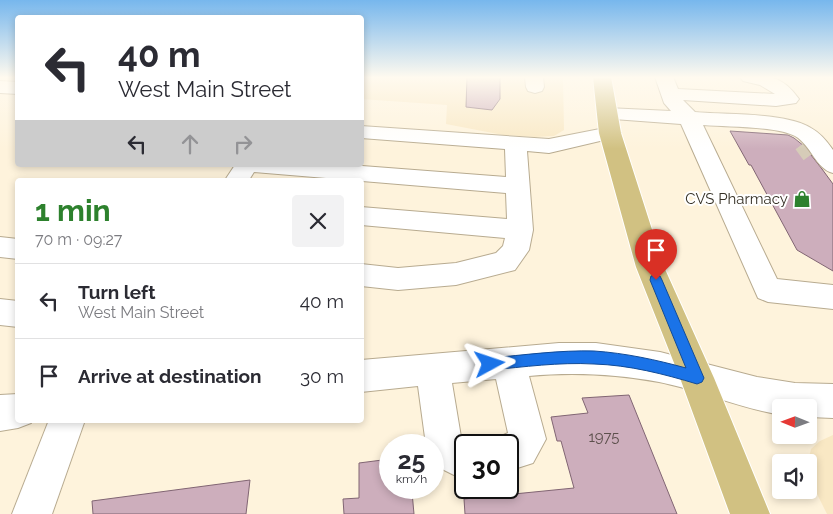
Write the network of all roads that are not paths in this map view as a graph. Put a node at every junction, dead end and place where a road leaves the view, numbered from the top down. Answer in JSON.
{"nodes":[{"id":1,"x":605,"y":101,"type":"edge"},
{"id":2,"x":673,"y":101,"type":"edge"},
{"id":3,"x":777,"y":101,"type":"edge"},
{"id":4,"x":689,"y":118,"type":"junction"},
{"id":5,"x":608,"y":123,"type":"junction"},
{"id":6,"x":364,"y":132,"type":"edge"},
{"id":7,"x":799,"y":137,"type":"junction"},
{"id":8,"x":516,"y":144,"type":"junction"},
{"id":9,"x":833,"y":166,"type":"edge"},
{"id":10,"x":245,"y":167,"type":"edge"},
{"id":11,"x":281,"y":167,"type":"edge"},
{"id":12,"x":833,"y":171,"type":"edge"},
{"id":13,"x":238,"y":178,"type":"edge"},
{"id":14,"x":518,"y":186,"type":"junction"},
{"id":15,"x":364,"y":216,"type":"edge"},
{"id":16,"x":520,"y":230,"type":"junction"},
{"id":17,"x":0,"y":247,"type":"edge"},
{"id":18,"x":15,"y":249,"type":"edge"},
{"id":19,"x":364,"y":275,"type":"edge"},
{"id":20,"x":833,"y":297,"type":"edge"},
{"id":21,"x":0,"y":312,"type":"edge"},
{"id":22,"x":15,"y":314,"type":"edge"},
{"id":23,"x":509,"y":362,"type":"junction"},
{"id":24,"x":433,"y":370,"type":"junction"},
{"id":25,"x":364,"y":376,"type":"edge"},
{"id":26,"x":697,"y":378,"type":"junction"},
{"id":27,"x":833,"y":401,"type":"edge"},
{"id":28,"x":15,"y":411,"type":"edge"},
{"id":29,"x":0,"y":413,"type":"edge"},
{"id":30,"x":66,"y":423,"type":"edge"},
{"id":31,"x":519,"y":450,"type":"edge"},
{"id":32,"x":454,"y":456,"type":"edge"},
{"id":33,"x":32,"y":514,"type":"edge"},
{"id":34,"x":750,"y":514,"type":"edge"}],
"edges":[{"from":1,"to":5,"type":"main road"},
{"from":2,"to":4,"type":"street"},
{"from":3,"to":7,"type":"street"},
{"from":4,"to":5,"type":"street"},
{"from":4,"to":7,"type":"street"},
{"from":4,"to":20,"type":"street"},
{"from":5,"to":8,"type":"street"},
{"from":5,"to":26,"type":"main road"},
{"from":6,"to":8,"type":"street"},
{"from":7,"to":9,"type":"street"},
{"from":7,"to":12,"type":"street"},
{"from":8,"to":14,"type":"street"},
{"from":10,"to":13,"type":"street"},
{"from":11,"to":14,"type":"street"},
{"from":14,"to":16,"type":"street"},
{"from":15,"to":16,"type":"street"},
{"from":16,"to":19,"type":"street"},
{"from":17,"to":18,"type":"street"},
{"from":21,"to":22,"type":"street"},
{"from":23,"to":24,"type":"street"},
{"from":23,"to":26,"type":"street"},
{"from":23,"to":31,"type":"street"},
{"from":24,"to":25,"type":"street"},
{"from":24,"to":32,"type":"street"},
{"from":26,"to":27,"type":"street"},
{"from":26,"to":34,"type":"main road"},
{"from":28,"to":29,"type":"street"},
{"from":30,"to":33,"type":"street"}]}
